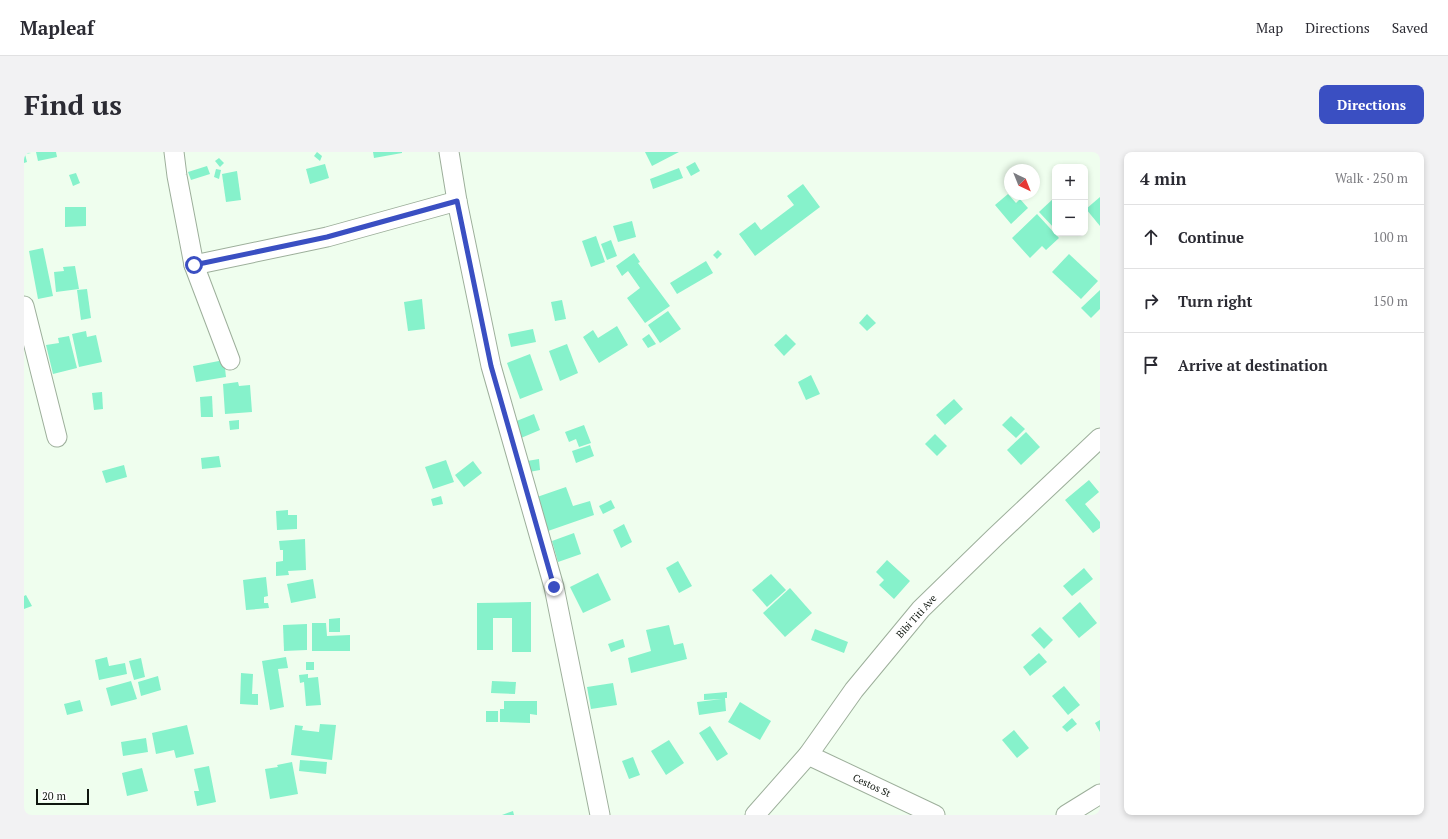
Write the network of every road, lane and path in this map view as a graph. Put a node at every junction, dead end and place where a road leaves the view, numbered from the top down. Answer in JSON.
{"nodes":[{"id":1,"x":174,"y":152,"type":"edge"},
{"id":2,"x":449,"y":152,"type":"edge"},
{"id":3,"x":457,"y":201,"type":"junction"},
{"id":4,"x":194,"y":265,"type":"junction"},
{"id":5,"x":24,"y":306,"type":"edge"},
{"id":6,"x":230,"y":360,"type":"dead end"},
{"id":7,"x":57,"y":437,"type":"dead end"},
{"id":8,"x":1100,"y":438,"type":"edge"},
{"id":9,"x":808,"y":755,"type":"junction"},
{"id":10,"x":1100,"y":794,"type":"edge"},
{"id":11,"x":600,"y":815,"type":"edge"},
{"id":12,"x":755,"y":815,"type":"edge"},
{"id":13,"x":935,"y":815,"type":"edge"},
{"id":14,"x":1066,"y":815,"type":"edge"}],
"edges":[{"from":1,"to":4,"type":"street"},
{"from":2,"to":3,"type":"street"},
{"from":3,"to":4,"type":"street"},
{"from":3,"to":11,"type":"street"},
{"from":4,"to":6,"type":"street"},
{"from":5,"to":7,"type":"street"},
{"from":8,"to":9,"type":"street","name":"Bibi Titi Ave"},
{"from":9,"to":12,"type":"street","name":"Bibi Titi Ave"},
{"from":9,"to":13,"type":"street","name":"Cestos St"},
{"from":10,"to":14,"type":"street"}]}
